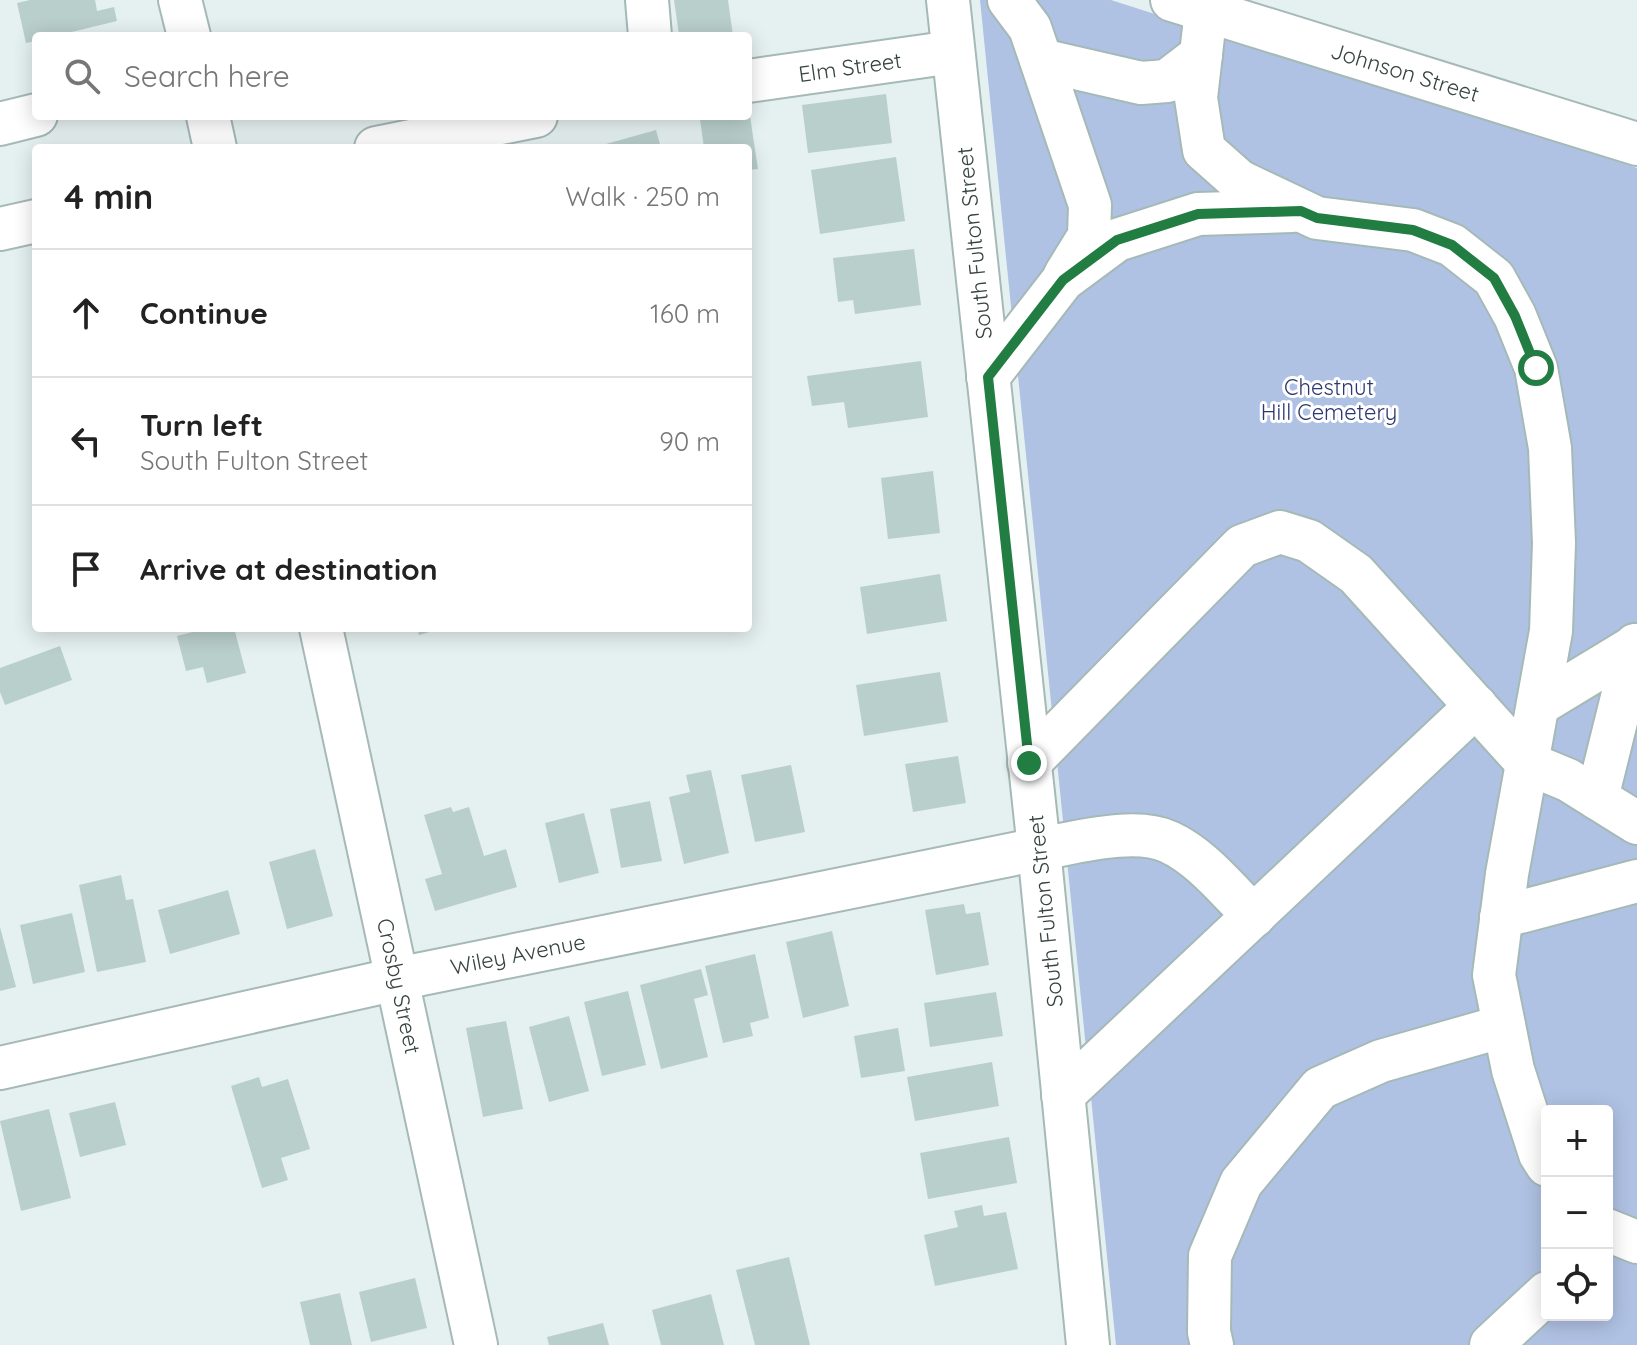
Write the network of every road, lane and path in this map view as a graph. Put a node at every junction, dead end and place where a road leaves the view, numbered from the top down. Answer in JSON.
{"nodes":[{"id":1,"x":180,"y":0,"type":"edge"},
{"id":2,"x":647,"y":0,"type":"edge"},
{"id":3,"x":948,"y":0,"type":"edge"},
{"id":4,"x":1009,"y":0,"type":"edge"},
{"id":5,"x":1189,"y":5,"type":"edge"},
{"id":6,"x":188,"y":32,"type":"edge"},
{"id":7,"x":650,"y":32,"type":"edge"},
{"id":8,"x":953,"y":52,"type":"junction"},
{"id":9,"x":1201,"y":55,"type":"junction"},
{"id":10,"x":1041,"y":60,"type":"junction"},
{"id":11,"x":752,"y":80,"type":"edge"},
{"id":12,"x":32,"y":116,"type":"edge"},
{"id":13,"x":209,"y":120,"type":"edge"},
{"id":14,"x":516,"y":120,"type":"edge"},
{"id":15,"x":0,"y":124,"type":"edge"},
{"id":16,"x":214,"y":144,"type":"edge"},
{"id":17,"x":396,"y":144,"type":"edge"},
{"id":18,"x":1637,"y":144,"type":"edge"},
{"id":19,"x":1301,"y":211,"type":"junction"},
{"id":20,"x":32,"y":222,"type":"edge"},
{"id":21,"x":0,"y":229,"type":"edge"},
{"id":22,"x":1063,"y":280,"type":"junction"},
{"id":23,"x":988,"y":377,"type":"junction"},
{"id":24,"x":322,"y":632,"type":"edge"},
{"id":25,"x":1636,"y":645,"type":"edge"},
{"id":26,"x":1538,"y":705,"type":"junction"},
{"id":27,"x":1476,"y":706,"type":"junction"},
{"id":28,"x":1029,"y":763,"type":"junction"},
{"id":29,"x":1527,"y":763,"type":"junction"},
{"id":30,"x":1597,"y":798,"type":"junction"},
{"id":31,"x":1637,"y":823,"type":"edge"},
{"id":32,"x":1039,"y":849,"type":"junction"},
{"id":33,"x":1637,"y":881,"type":"edge"},
{"id":34,"x":1254,"y":916,"type":"junction"},
{"id":35,"x":1501,"y":917,"type":"junction"},
{"id":36,"x":397,"y":979,"type":"junction"},
{"id":37,"x":1504,"y":1026,"type":"junction"},
{"id":38,"x":0,"y":1068,"type":"edge"},
{"id":39,"x":1063,"y":1095,"type":"junction"},
{"id":40,"x":1541,"y":1156,"type":"edge"},
{"id":41,"x":1541,"y":1299,"type":"edge"},
{"id":42,"x":476,"y":1345,"type":"edge"},
{"id":43,"x":1088,"y":1345,"type":"edge"},
{"id":44,"x":1212,"y":1345,"type":"edge"},
{"id":45,"x":1491,"y":1345,"type":"edge"}],
"edges":[{"from":1,"to":6,"type":"street"},
{"from":2,"to":7,"type":"street"},
{"from":3,"to":8,"type":"street","name":"South Fulton Street"},
{"from":4,"to":10,"type":"street"},
{"from":5,"to":9,"type":"street"},
{"from":5,"to":18,"type":"street","name":"Johnson Street"},
{"from":8,"to":11,"type":"street","name":"Elm Street"},
{"from":8,"to":23,"type":"street","name":"South Fulton Street"},
{"from":9,"to":10,"type":"street"},
{"from":9,"to":19,"type":"street"},
{"from":10,"to":22,"type":"street"},
{"from":12,"to":15,"type":"street"},
{"from":13,"to":16,"type":"street"},
{"from":14,"to":17,"type":"street"},
{"from":19,"to":22,"type":"street"},
{"from":19,"to":26,"type":"street"},
{"from":20,"to":21,"type":"street"},
{"from":22,"to":23,"type":"street"},
{"from":23,"to":28,"type":"street","name":"South Fulton Street"},
{"from":24,"to":36,"type":"street","name":"Crosby Street"},
{"from":25,"to":26,"type":"street"},
{"from":25,"to":30,"type":"street"},
{"from":26,"to":29,"type":"street"},
{"from":27,"to":28,"type":"street"},
{"from":27,"to":29,"type":"street"},
{"from":27,"to":34,"type":"street"},
{"from":28,"to":32,"type":"street","name":"South Fulton Street"},
{"from":29,"to":30,"type":"street"},
{"from":29,"to":35,"type":"street"},
{"from":30,"to":31,"type":"street"},
{"from":32,"to":34,"type":"street","name":"Wiley Avenue"},
{"from":32,"to":36,"type":"street","name":"Wiley Avenue"},
{"from":32,"to":39,"type":"street","name":"South Fulton Street"},
{"from":33,"to":35,"type":"street"},
{"from":34,"to":39,"type":"street"},
{"from":35,"to":37,"type":"street"},
{"from":36,"to":38,"type":"street","name":"Wiley Avenue"},
{"from":36,"to":42,"type":"street","name":"Crosby Street"},
{"from":37,"to":40,"type":"street"},
{"from":37,"to":44,"type":"street"},
{"from":39,"to":43,"type":"street","name":"South Fulton Street"},
{"from":41,"to":45,"type":"street"}]}
